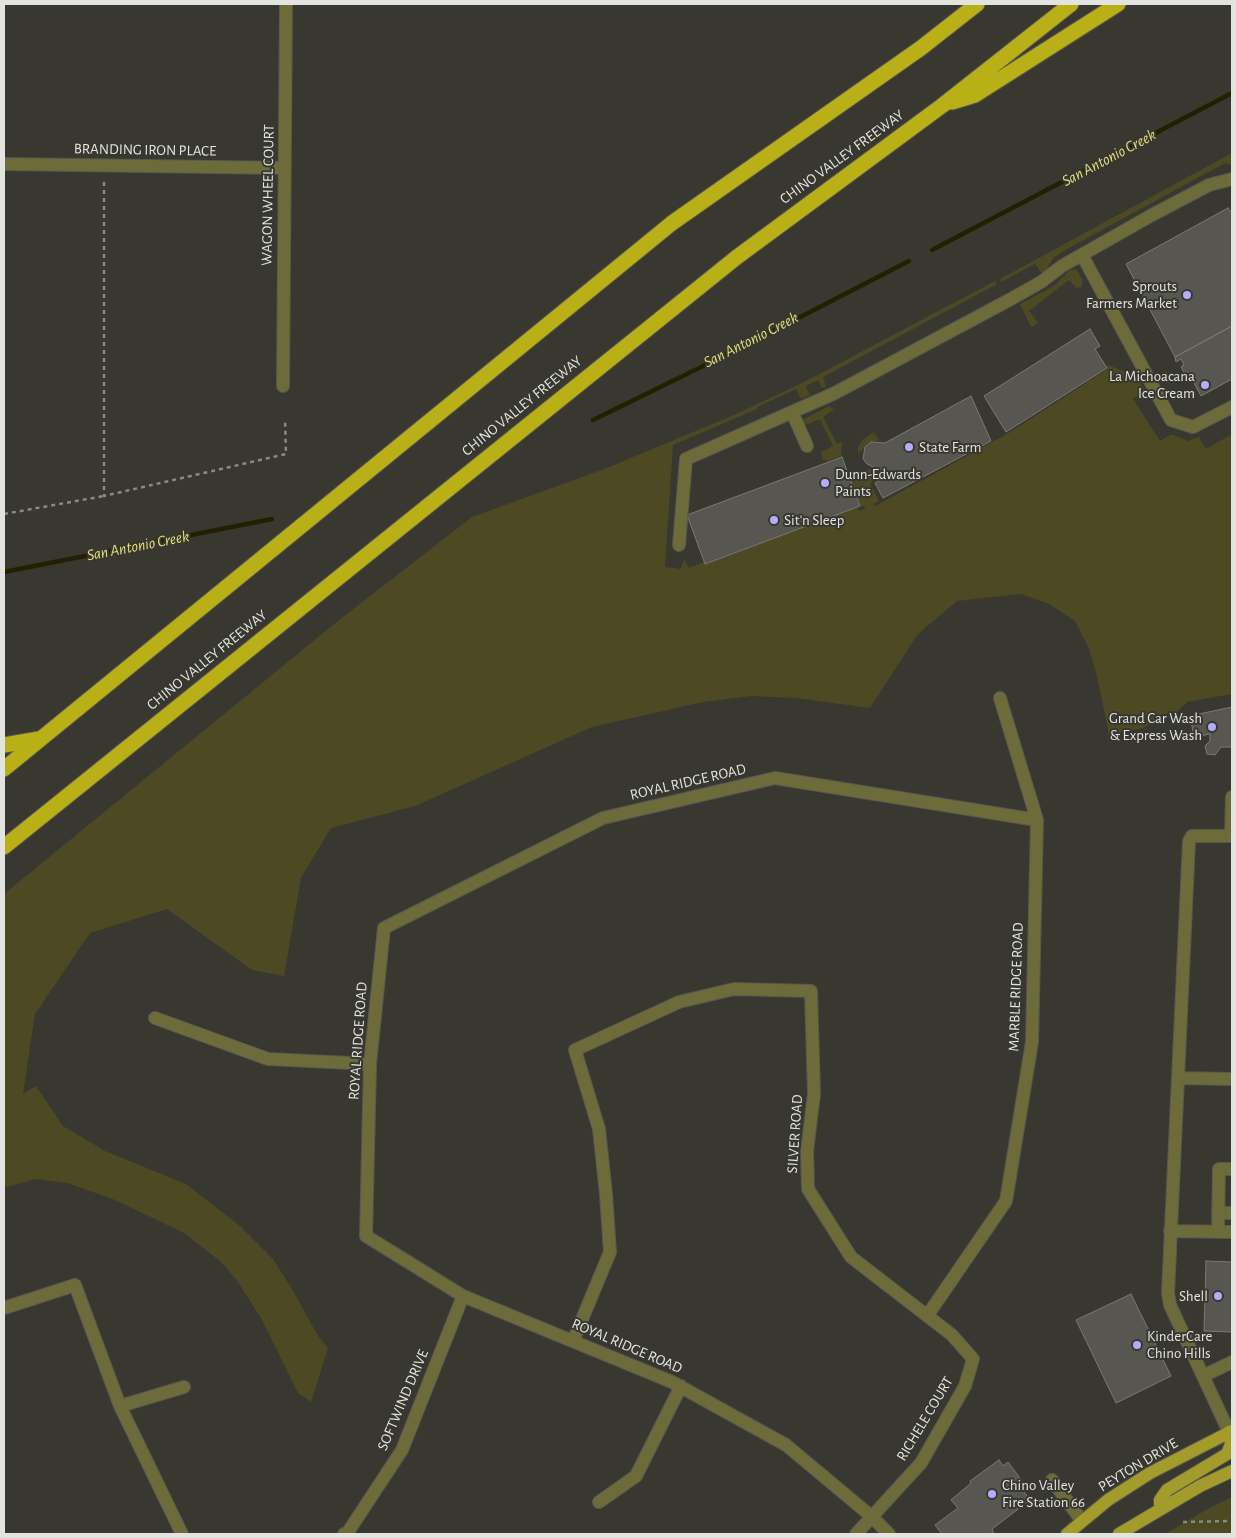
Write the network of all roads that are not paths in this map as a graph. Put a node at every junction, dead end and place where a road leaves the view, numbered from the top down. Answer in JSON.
{"nodes":[{"id":1,"x":286,"y":4,"type":"edge"},
{"id":2,"x":977,"y":4,"type":"edge"},
{"id":3,"x":1071,"y":4,"type":"edge"},
{"id":4,"x":1118,"y":4,"type":"edge"},
{"id":5,"x":943,"y":104,"type":"junction"},
{"id":6,"x":4,"y":164,"type":"edge"},
{"id":7,"x":285,"y":168,"type":"junction"},
{"id":8,"x":1232,"y":181,"type":"edge"},
{"id":9,"x":1082,"y":255,"type":"junction"},
{"id":10,"x":283,"y":386,"type":"dead end"},
{"id":11,"x":1232,"y":407,"type":"edge"},
{"id":12,"x":792,"y":412,"type":"junction"},
{"id":13,"x":806,"y":446,"type":"dead end"},
{"id":14,"x":679,"y":545,"type":"dead end"},
{"id":15,"x":1000,"y":698,"type":"dead end"},
{"id":16,"x":40,"y":739,"type":"junction"},
{"id":17,"x":4,"y":745,"type":"edge"},
{"id":18,"x":4,"y":769,"type":"edge"},
{"id":19,"x":1232,"y":797,"type":"edge"},
{"id":20,"x":1037,"y":820,"type":"junction"},
{"id":21,"x":1232,"y":836,"type":"edge"},
{"id":22,"x":4,"y":847,"type":"edge"},
{"id":23,"x":156,"y":1018,"type":"dead end"},
{"id":24,"x":370,"y":1064,"type":"junction"},
{"id":25,"x":1178,"y":1078,"type":"junction"},
{"id":26,"x":1232,"y":1080,"type":"edge"},
{"id":27,"x":1232,"y":1169,"type":"edge"},
{"id":28,"x":1218,"y":1212,"type":"junction"},
{"id":29,"x":1232,"y":1213,"type":"edge"},
{"id":30,"x":1170,"y":1231,"type":"junction"},
{"id":31,"x":1218,"y":1232,"type":"junction"},
{"id":32,"x":1232,"y":1232,"type":"edge"},
{"id":33,"x":463,"y":1296,"type":"junction"},
{"id":34,"x":4,"y":1308,"type":"edge"},
{"id":35,"x":927,"y":1316,"type":"junction"},
{"id":36,"x":573,"y":1341,"type":"junction"},
{"id":37,"x":973,"y":1359,"type":"joint"},
{"id":38,"x":1232,"y":1362,"type":"edge"},
{"id":39,"x":1203,"y":1376,"type":"junction"},
{"id":40,"x":681,"y":1386,"type":"junction"},
{"id":41,"x":184,"y":1387,"type":"dead end"},
{"id":42,"x":120,"y":1406,"type":"junction"},
{"id":43,"x":1231,"y":1432,"type":"edge"},
{"id":44,"x":1232,"y":1471,"type":"edge"},
{"id":45,"x":1052,"y":1480,"type":"dead end"},
{"id":46,"x":599,"y":1502,"type":"dead end"},
{"id":47,"x":1162,"y":1508,"type":"junction"},
{"id":48,"x":871,"y":1516,"type":"junction"},
{"id":49,"x":1082,"y":1522,"type":"junction"},
{"id":50,"x":182,"y":1534,"type":"edge"},
{"id":51,"x":344,"y":1534,"type":"edge"},
{"id":52,"x":856,"y":1534,"type":"edge"},
{"id":53,"x":889,"y":1534,"type":"edge"},
{"id":54,"x":1067,"y":1534,"type":"edge"},
{"id":55,"x":1118,"y":1534,"type":"edge"}],
"edges":[{"from":1,"to":7,"type":"street","name":"WAGON WHEEL COURT"},
{"from":2,"to":16,"type":"highway"},
{"from":3,"to":5,"type":"highway","name":"CHINO VALLEY FREEWAY"},
{"from":4,"to":5,"type":"highway"},
{"from":5,"to":22,"type":"highway","name":"CHINO VALLEY FREEWAY"},
{"from":6,"to":7,"type":"street","name":"BRANDING IRON PLACE"},
{"from":7,"to":10,"type":"street","name":"WAGON WHEEL COURT"},
{"from":8,"to":9,"type":"street"},
{"from":9,"to":11,"type":"street"},
{"from":9,"to":12,"type":"street"},
{"from":12,"to":13,"type":"street"},
{"from":12,"to":14,"type":"street"},
{"from":15,"to":20,"type":"street","name":"MARBLE RIDGE ROAD"},
{"from":16,"to":17,"type":"highway"},
{"from":16,"to":18,"type":"highway"},
{"from":19,"to":21,"type":"street"},
{"from":20,"to":24,"type":"street","name":"ROYAL RIDGE ROAD"},
{"from":20,"to":35,"type":"street","name":"MARBLE RIDGE ROAD"},
{"from":21,"to":25,"type":"street"},
{"from":23,"to":24,"type":"street"},
{"from":24,"to":33,"type":"street","name":"ROYAL RIDGE ROAD"},
{"from":25,"to":26,"type":"street"},
{"from":25,"to":30,"type":"street"},
{"from":27,"to":28,"type":"street"},
{"from":28,"to":29,"type":"street"},
{"from":28,"to":31,"type":"street"},
{"from":30,"to":31,"type":"street"},
{"from":30,"to":39,"type":"street"},
{"from":31,"to":32,"type":"street"},
{"from":33,"to":36,"type":"street","name":"ROYAL RIDGE ROAD"},
{"from":33,"to":51,"type":"street","name":"SOFTWIND DRIVE"},
{"from":34,"to":42,"type":"street"},
{"from":35,"to":36,"type":"street","name":"SILVER ROAD"},
{"from":35,"to":37,"type":"street","name":"SILVER ROAD"},
{"from":36,"to":40,"type":"street","name":"ROYAL RIDGE ROAD"},
{"from":37,"to":48,"type":"street","name":"RICHELE COURT"},
{"from":38,"to":39,"type":"street"},
{"from":39,"to":43,"type":"street"},
{"from":40,"to":46,"type":"street"},
{"from":40,"to":48,"type":"street","name":"ROYAL RIDGE ROAD"},
{"from":41,"to":42,"type":"street"},
{"from":42,"to":50,"type":"street"},
{"from":43,"to":47,"type":"main road"},
{"from":43,"to":49,"type":"main road","name":"PEYTON DRIVE"},
{"from":44,"to":47,"type":"main road"},
{"from":45,"to":49,"type":"street"},
{"from":47,"to":55,"type":"main road"},
{"from":48,"to":52,"type":"street","name":"RICHELE COURT"},
{"from":48,"to":53,"type":"street","name":"ROYAL RIDGE ROAD"},
{"from":49,"to":54,"type":"main road","name":"PEYTON DRIVE"}]}
